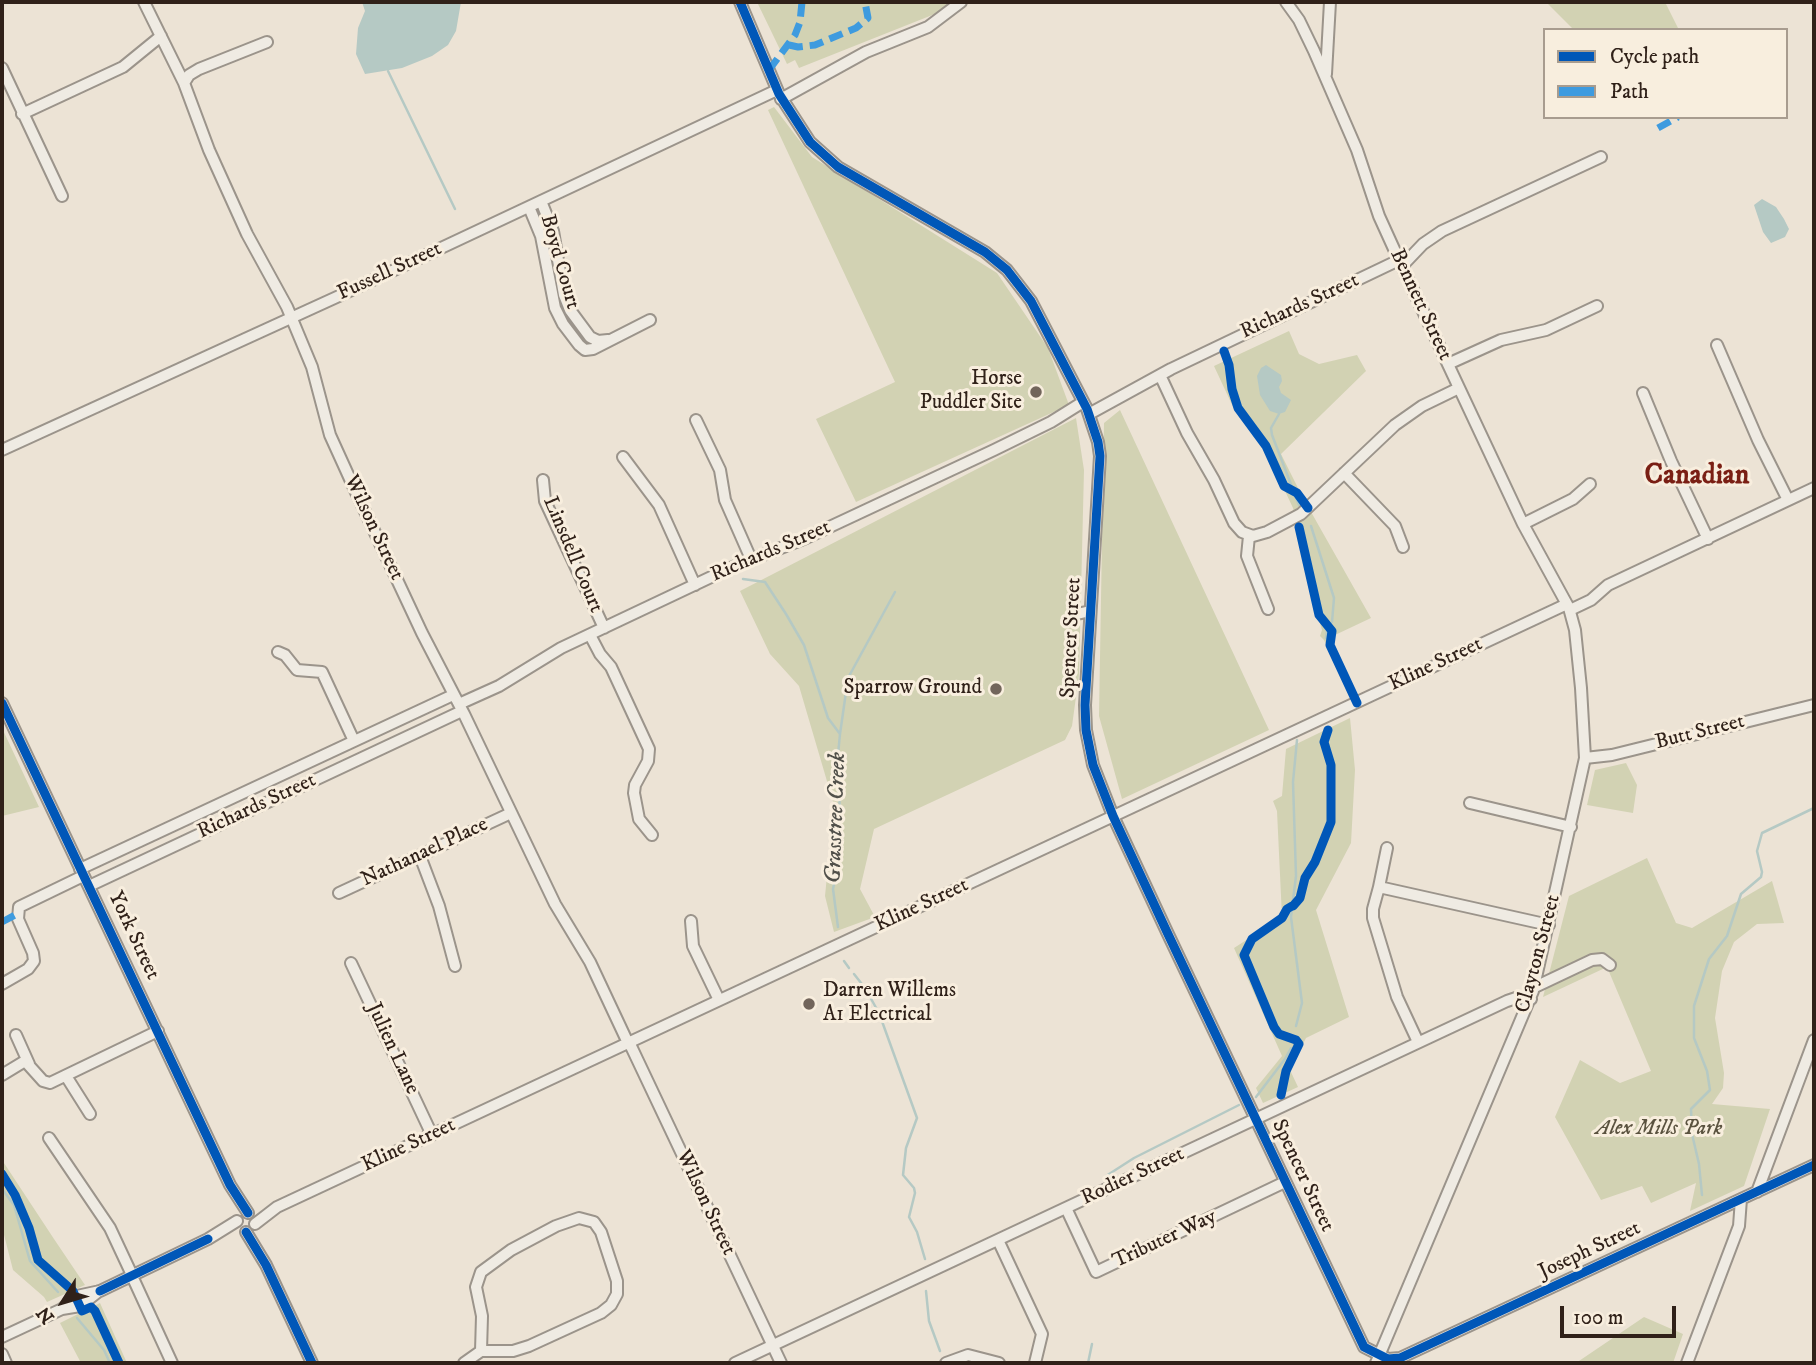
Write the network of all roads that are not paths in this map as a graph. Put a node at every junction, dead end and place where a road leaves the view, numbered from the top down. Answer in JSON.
{"nodes":[{"id":1,"x":144,"y":2,"type":"edge"},
{"id":2,"x":740,"y":2,"type":"edge"},
{"id":3,"x":961,"y":2,"type":"edge"},
{"id":4,"x":1286,"y":2,"type":"edge"},
{"id":5,"x":1329,"y":2,"type":"edge"},
{"id":6,"x":161,"y":36,"type":"junction"},
{"id":7,"x":267,"y":42,"type":"dead end"},
{"id":8,"x":2,"y":68,"type":"edge"},
{"id":9,"x":1326,"y":80,"type":"junction"},
{"id":10,"x":184,"y":83,"type":"junction"},
{"id":11,"x":779,"y":94,"type":"junction"},
{"id":12,"x":22,"y":114,"type":"junction"},
{"id":13,"x":1601,"y":157,"type":"dead end"},
{"id":14,"x":62,"y":196,"type":"dead end"},
{"id":15,"x":541,"y":201,"type":"junction"},
{"id":16,"x":529,"y":207,"type":"junction"},
{"id":17,"x":1400,"y":263,"type":"junction"},
{"id":18,"x":1597,"y":306,"type":"dead end"},
{"id":19,"x":291,"y":316,"type":"junction"},
{"id":20,"x":650,"y":320,"type":"dead end"},
{"id":21,"x":610,"y":338,"type":"junction"},
{"id":22,"x":1717,"y":345,"type":"dead end"},
{"id":23,"x":1448,"y":365,"type":"junction"},
{"id":24,"x":1160,"y":374,"type":"junction"},
{"id":25,"x":1459,"y":388,"type":"junction"},
{"id":26,"x":1643,"y":393,"type":"dead end"},
{"id":27,"x":1083,"y":402,"type":"junction"},
{"id":28,"x":1089,"y":414,"type":"junction"},
{"id":29,"x":696,"y":420,"type":"dead end"},
{"id":30,"x":2,"y":450,"type":"edge"},
{"id":31,"x":623,"y":457,"type":"dead end"},
{"id":32,"x":1344,"y":473,"type":"junction"},
{"id":33,"x":543,"y":480,"type":"dead end"},
{"id":34,"x":1590,"y":484,"type":"dead end"},
{"id":35,"x":1814,"y":488,"type":"edge"},
{"id":36,"x":1788,"y":500,"type":"junction"},
{"id":37,"x":1523,"y":524,"type":"junction"},
{"id":38,"x":1249,"y":536,"type":"junction"},
{"id":39,"x":1708,"y":539,"type":"junction"},
{"id":40,"x":1404,"y":547,"type":"dead end"},
{"id":41,"x":751,"y":559,"type":"junction"},
{"id":42,"x":695,"y":585,"type":"junction"},
{"id":43,"x":1569,"y":607,"type":"junction"},
{"id":44,"x":1268,"y":609,"type":"dead end"},
{"id":45,"x":1090,"y":611,"type":"junction"},
{"id":46,"x":1073,"y":615,"type":"dead end"},
{"id":47,"x":604,"y":628,"type":"junction"},
{"id":48,"x":590,"y":635,"type":"junction"},
{"id":49,"x":278,"y":652,"type":"dead end"},
{"id":50,"x":2,"y":703,"type":"edge"},
{"id":51,"x":458,"y":703,"type":"junction"},
{"id":52,"x":1814,"y":705,"type":"edge"},
{"id":53,"x":354,"y":741,"type":"junction"},
{"id":54,"x":1586,"y":758,"type":"junction"},
{"id":55,"x":1470,"y":803,"type":"dead end"},
{"id":56,"x":511,"y":813,"type":"junction"},
{"id":57,"x":1113,"y":816,"type":"junction"},
{"id":58,"x":1571,"y":827,"type":"junction"},
{"id":59,"x":652,"y":835,"type":"dead end"},
{"id":60,"x":1387,"y":848,"type":"dead end"},
{"id":61,"x":420,"y":856,"type":"junction"},
{"id":62,"x":84,"y":877,"type":"junction"},
{"id":63,"x":1379,"y":887,"type":"junction"},
{"id":64,"x":339,"y":893,"type":"dead end"},
{"id":65,"x":691,"y":921,"type":"dead end"},
{"id":66,"x":1549,"y":925,"type":"junction"},
{"id":67,"x":351,"y":963,"type":"dead end"},
{"id":68,"x":1610,"y":965,"type":"dead end"},
{"id":69,"x":455,"y":966,"type":"dead end"},
{"id":70,"x":2,"y":984,"type":"edge"},
{"id":71,"x":1535,"y":987,"type":"junction"},
{"id":72,"x":1531,"y":999,"type":"junction"},
{"id":73,"x":719,"y":1000,"type":"junction"},
{"id":74,"x":159,"y":1033,"type":"junction"},
{"id":75,"x":16,"y":1035,"type":"dead end"},
{"id":76,"x":1814,"y":1040,"type":"edge"},
{"id":77,"x":1418,"y":1042,"type":"junction"},
{"id":78,"x":628,"y":1043,"type":"junction"},
{"id":79,"x":29,"y":1064,"type":"junction"},
{"id":80,"x":2,"y":1075,"type":"edge"},
{"id":81,"x":66,"y":1076,"type":"junction"},
{"id":82,"x":90,"y":1114,"type":"dead end"},
{"id":83,"x":1255,"y":1119,"type":"junction"},
{"id":84,"x":432,"y":1135,"type":"junction"},
{"id":85,"x":48,"y":1138,"type":"dead end"},
{"id":86,"x":1814,"y":1165,"type":"edge"},
{"id":87,"x":1285,"y":1182,"type":"junction"},
{"id":88,"x":1757,"y":1192,"type":"junction"},
{"id":89,"x":1741,"y":1199,"type":"junction"},
{"id":90,"x":1066,"y":1208,"type":"junction"},
{"id":91,"x":246,"y":1222,"type":"junction"},
{"id":92,"x":999,"y":1240,"type":"junction"},
{"id":93,"x":132,"y":1276,"type":"junction"},
{"id":94,"x":2,"y":1335,"type":"edge"},
{"id":95,"x":772,"y":1346,"type":"junction"},
{"id":96,"x":481,"y":1351,"type":"junction"},
{"id":97,"x":2,"y":1354,"type":"edge"},
{"id":98,"x":1378,"y":1359,"type":"edge"},
{"id":99,"x":6,"y":1363,"type":"edge"},
{"id":100,"x":173,"y":1363,"type":"edge"},
{"id":101,"x":312,"y":1363,"type":"edge"},
{"id":102,"x":464,"y":1363,"type":"edge"},
{"id":103,"x":735,"y":1363,"type":"edge"},
{"id":104,"x":781,"y":1363,"type":"edge"},
{"id":105,"x":946,"y":1363,"type":"edge"},
{"id":106,"x":999,"y":1363,"type":"edge"},
{"id":107,"x":1035,"y":1363,"type":"edge"},
{"id":108,"x":1687,"y":1363,"type":"edge"}],
"edges":[{"from":1,"to":6,"type":"street","name":"Wilson Street"},
{"from":2,"to":11,"type":"street","name":"Spencer Street"},
{"from":3,"to":11,"type":"street","name":"Fussell Street"},
{"from":4,"to":9,"type":"street","name":"Bennett Street"},
{"from":5,"to":9,"type":"street"},
{"from":6,"to":10,"type":"street","name":"Wilson Street"},
{"from":6,"to":12,"type":"street"},
{"from":7,"to":10,"type":"street"},
{"from":8,"to":12,"type":"street"},
{"from":9,"to":17,"type":"street","name":"Bennett Street"},
{"from":10,"to":19,"type":"street","name":"Wilson Street"},
{"from":11,"to":15,"type":"street","name":"Fussell Street"},
{"from":11,"to":27,"type":"street","name":"Spencer Street"},
{"from":12,"to":14,"type":"street"},
{"from":13,"to":17,"type":"street","name":"Richards Street"},
{"from":15,"to":16,"type":"street","name":"Fussell Street"},
{"from":15,"to":21,"type":"street","name":"Boyd Court"},
{"from":16,"to":19,"type":"street","name":"Fussell Street"},
{"from":16,"to":21,"type":"street","name":"Boyd Court"},
{"from":17,"to":23,"type":"street","name":"Bennett Street"},
{"from":17,"to":24,"type":"street","name":"Richards Street"},
{"from":18,"to":23,"type":"street"},
{"from":19,"to":30,"type":"street","name":"Fussell Street"},
{"from":19,"to":51,"type":"street","name":"Wilson Street"},
{"from":20,"to":21,"type":"street","name":"Boyd Court"},
{"from":22,"to":36,"type":"street"},
{"from":23,"to":25,"type":"street","name":"Bennett Street"},
{"from":24,"to":28,"type":"street","name":"Richards Street"},
{"from":24,"to":38,"type":"street"},
{"from":25,"to":32,"type":"street"},
{"from":25,"to":37,"type":"street","name":"Bennett Street"},
{"from":26,"to":39,"type":"street"},
{"from":27,"to":28,"type":"street","name":"Spencer Street"},
{"from":27,"to":41,"type":"street","name":"Richards Street"},
{"from":28,"to":45,"type":"street","name":"Spencer Street"},
{"from":29,"to":41,"type":"street"},
{"from":31,"to":42,"type":"street"},
{"from":32,"to":38,"type":"street"},
{"from":32,"to":40,"type":"street"},
{"from":33,"to":47,"type":"street","name":"Linsdell Court"},
{"from":34,"to":37,"type":"street"},
{"from":35,"to":36,"type":"street","name":"Kline Street"},
{"from":36,"to":39,"type":"street","name":"Kline Street"},
{"from":37,"to":43,"type":"street","name":"Bennett Street"},
{"from":38,"to":44,"type":"street"},
{"from":39,"to":43,"type":"street","name":"Kline Street"},
{"from":41,"to":42,"type":"street","name":"Richards Street"},
{"from":42,"to":47,"type":"street","name":"Richards Street"},
{"from":43,"to":54,"type":"street","name":"Clayton Street"},
{"from":43,"to":57,"type":"street","name":"Kline Street"},
{"from":45,"to":46,"type":"street"},
{"from":45,"to":57,"type":"street","name":"Spencer Street"},
{"from":47,"to":48,"type":"street","name":"Richards Street"},
{"from":48,"to":51,"type":"street","name":"Richards Street"},
{"from":48,"to":59,"type":"street"},
{"from":49,"to":53,"type":"street"},
{"from":50,"to":62,"type":"street","name":"York Street"},
{"from":51,"to":53,"type":"street","name":"Richards Street"},
{"from":51,"to":56,"type":"street","name":"Wilson Street"},
{"from":51,"to":62,"type":"street","name":"Richards Street"},
{"from":52,"to":54,"type":"street","name":"Butt Street"},
{"from":53,"to":62,"type":"street","name":"Richards Street"},
{"from":54,"to":58,"type":"street","name":"Clayton Street"},
{"from":55,"to":58,"type":"street"},
{"from":56,"to":61,"type":"street","name":"Nathanael Place"},
{"from":56,"to":78,"type":"street","name":"Wilson Street"},
{"from":57,"to":73,"type":"street","name":"Kline Street"},
{"from":57,"to":83,"type":"street","name":"Spencer Street"},
{"from":58,"to":66,"type":"street","name":"Clayton Street"},
{"from":60,"to":63,"type":"street"},
{"from":61,"to":64,"type":"street","name":"Nathanael Place"},
{"from":61,"to":69,"type":"street"},
{"from":62,"to":70,"type":"street","name":"Richards Street"},
{"from":62,"to":74,"type":"street","name":"York Street"},
{"from":63,"to":66,"type":"street"},
{"from":63,"to":77,"type":"street"},
{"from":65,"to":73,"type":"street"},
{"from":66,"to":71,"type":"street","name":"Clayton Street"},
{"from":67,"to":84,"type":"street","name":"Julien Lane"},
{"from":68,"to":71,"type":"street"},
{"from":71,"to":72,"type":"street","name":"Clayton Street"},
{"from":72,"to":77,"type":"street","name":"Rodier Street"},
{"from":72,"to":98,"type":"street","name":"Clayton Street"},
{"from":73,"to":78,"type":"street","name":"Kline Street"},
{"from":74,"to":81,"type":"street"},
{"from":74,"to":91,"type":"street","name":"York Street"},
{"from":75,"to":79,"type":"street"},
{"from":76,"to":88,"type":"street"},
{"from":77,"to":83,"type":"street","name":"Rodier Street"},
{"from":78,"to":84,"type":"street","name":"Kline Street"},
{"from":78,"to":95,"type":"street","name":"Wilson Street"},
{"from":79,"to":80,"type":"street"},
{"from":79,"to":81,"type":"street"},
{"from":81,"to":82,"type":"street"},
{"from":83,"to":87,"type":"street","name":"Spencer Street"},
{"from":83,"to":90,"type":"street","name":"Rodier Street"},
{"from":84,"to":91,"type":"street","name":"Kline Street"},
{"from":85,"to":93,"type":"street"},
{"from":86,"to":88,"type":"street","name":"Joseph Street"},
{"from":87,"to":90,"type":"street","name":"Tributer Way"},
{"from":87,"to":98,"type":"street","name":"Spencer Street"},
{"from":88,"to":89,"type":"street","name":"Joseph Street"},
{"from":89,"to":98,"type":"street","name":"Joseph Street"},
{"from":89,"to":108,"type":"street"},
{"from":90,"to":92,"type":"street","name":"Rodier Street"},
{"from":91,"to":93,"type":"street","name":"Kline Street"},
{"from":91,"to":101,"type":"street","name":"York Street"},
{"from":92,"to":95,"type":"street","name":"Rodier Street"},
{"from":92,"to":107,"type":"street"},
{"from":93,"to":94,"type":"street","name":"Kline Street"},
{"from":93,"to":100,"type":"street"},
{"from":95,"to":103,"type":"street","name":"Rodier Street"},
{"from":95,"to":104,"type":"street","name":"Wilson Street"},
{"from":96,"to":96,"type":"street"},
{"from":96,"to":102,"type":"street"},
{"from":97,"to":99,"type":"street"},
{"from":105,"to":106,"type":"street"}]}
